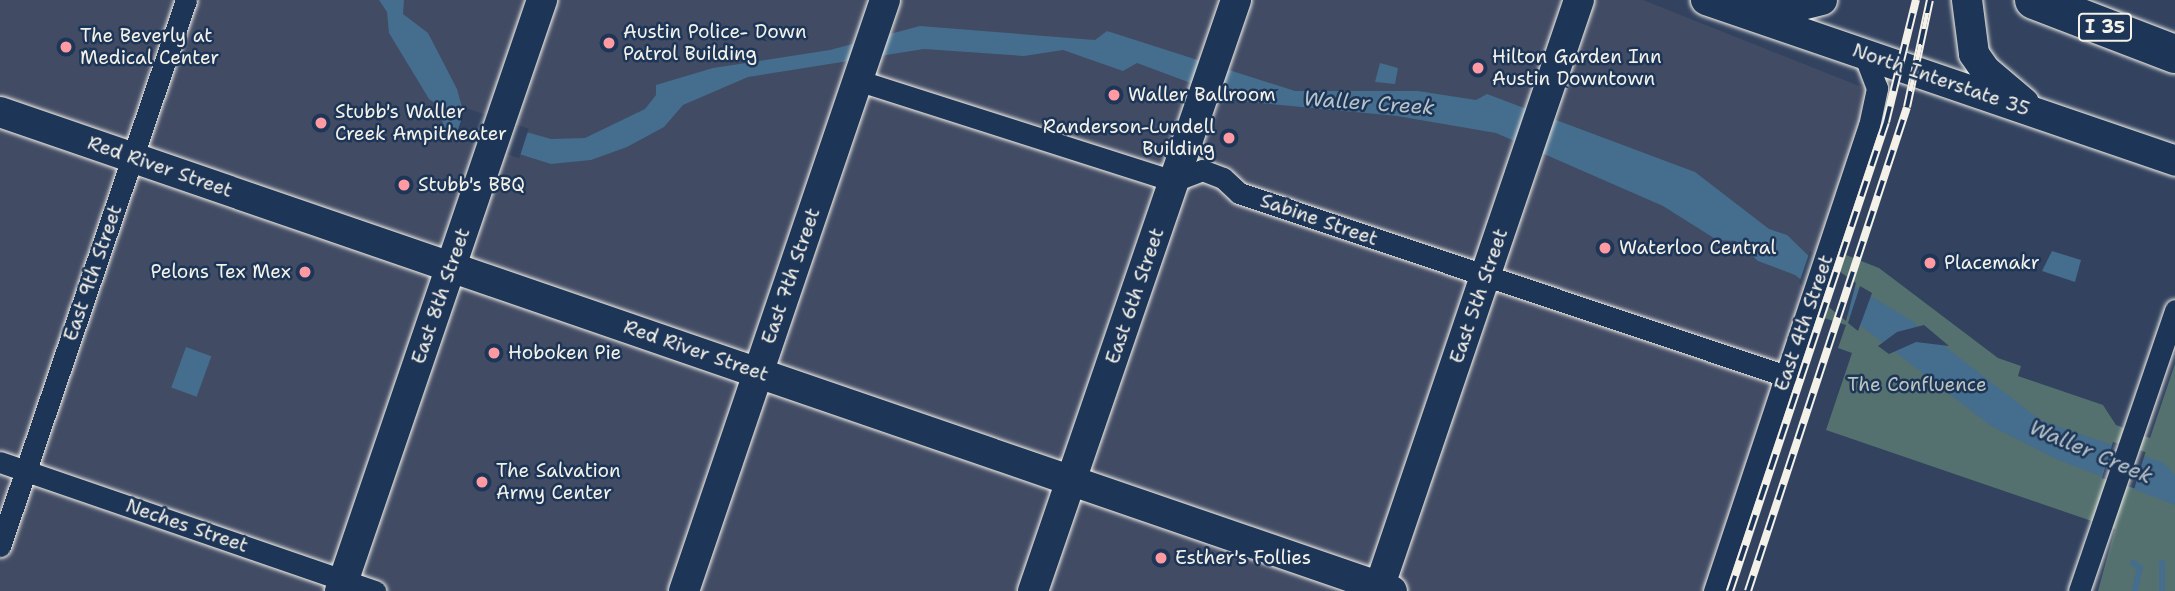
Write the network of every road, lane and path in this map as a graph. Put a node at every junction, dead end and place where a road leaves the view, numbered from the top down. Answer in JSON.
{"nodes":[{"id":1,"x":186,"y":0,"type":"edge"},
{"id":2,"x":542,"y":0,"type":"edge"},
{"id":3,"x":885,"y":0,"type":"edge"},
{"id":4,"x":1236,"y":0,"type":"edge"},
{"id":5,"x":1579,"y":0,"type":"edge"},
{"id":6,"x":1822,"y":0,"type":"edge"},
{"id":7,"x":1967,"y":0,"type":"edge"},
{"id":8,"x":2034,"y":0,"type":"edge"},
{"id":9,"x":1710,"y":1,"type":"edge"},
{"id":10,"x":1864,"y":54,"type":"junction"},
{"id":11,"x":2175,"y":54,"type":"edge"},
{"id":12,"x":857,"y":80,"type":"junction"},
{"id":13,"x":0,"y":112,"type":"edge"},
{"id":14,"x":2036,"y":114,"type":"junction"},
{"id":15,"x":132,"y":158,"type":"junction"},
{"id":16,"x":2175,"y":161,"type":"edge"},
{"id":17,"x":1174,"y":181,"type":"junction"},
{"id":18,"x":450,"y":267,"type":"junction"},
{"id":19,"x":1485,"y":276,"type":"junction"},
{"id":20,"x":2175,"y":310,"type":"edge"},
{"id":21,"x":758,"y":373,"type":"junction"},
{"id":22,"x":1786,"y":376,"type":"junction"},
{"id":23,"x":0,"y":462,"type":"edge"},
{"id":24,"x":26,"y":471,"type":"junction"},
{"id":25,"x":1072,"y":481,"type":"junction"},
{"id":26,"x":0,"y":546,"type":"edge"},
{"id":27,"x":342,"y":586,"type":"edge"},
{"id":28,"x":1383,"y":590,"type":"edge"},
{"id":29,"x":375,"y":591,"type":"edge"},
{"id":30,"x":684,"y":591,"type":"edge"},
{"id":31,"x":1033,"y":591,"type":"edge"},
{"id":32,"x":1714,"y":591,"type":"edge"},
{"id":33,"x":2079,"y":591,"type":"edge"}],
"edges":[{"from":1,"to":15,"type":"street","name":"East 9th Street"},
{"from":2,"to":18,"type":"main road","name":"East 8th Street"},
{"from":3,"to":12,"type":"main road","name":"East 7th Street"},
{"from":4,"to":17,"type":"main road","name":"East 6th Street"},
{"from":5,"to":19,"type":"main road","name":"East 5th Street"},
{"from":6,"to":9,"type":"main road"},
{"from":7,"to":14,"type":"main road"},
{"from":8,"to":11,"type":"highway","number":"I 35"},
{"from":9,"to":10,"type":"main road","name":"North Interstate 35"},
{"from":10,"to":14,"type":"main road","name":"North Interstate 35"},
{"from":10,"to":22,"type":"street","name":"East 4th Street"},
{"from":12,"to":17,"type":"street"},
{"from":12,"to":21,"type":"main road","name":"East 7th Street"},
{"from":13,"to":15,"type":"main road","name":"Red River Street"},
{"from":14,"to":16,"type":"main road","name":"North Interstate 35"},
{"from":15,"to":18,"type":"main road","name":"Red River Street"},
{"from":15,"to":24,"type":"street","name":"East 9th Street"},
{"from":17,"to":19,"type":"street","name":"Sabine Street"},
{"from":17,"to":25,"type":"main road","name":"East 6th Street"},
{"from":18,"to":21,"type":"main road","name":"Red River Street"},
{"from":18,"to":27,"type":"main road","name":"East 8th Street"},
{"from":19,"to":22,"type":"street","name":"Sabine Street"},
{"from":19,"to":28,"type":"main road","name":"East 5th Street"},
{"from":20,"to":33,"type":"street"},
{"from":21,"to":25,"type":"main road","name":"Red River Street"},
{"from":21,"to":30,"type":"main road","name":"East 7th Street"},
{"from":22,"to":32,"type":"street","name":"East 4th Street"},
{"from":23,"to":24,"type":"street","name":"Neches Street"},
{"from":24,"to":26,"type":"street","name":"East 9th Street"},
{"from":24,"to":27,"type":"street","name":"Neches Street"},
{"from":25,"to":28,"type":"main road","name":"Red River Street"},
{"from":25,"to":31,"type":"main road","name":"East 6th Street"},
{"from":27,"to":29,"type":"street","name":"Neches Street"}]}
